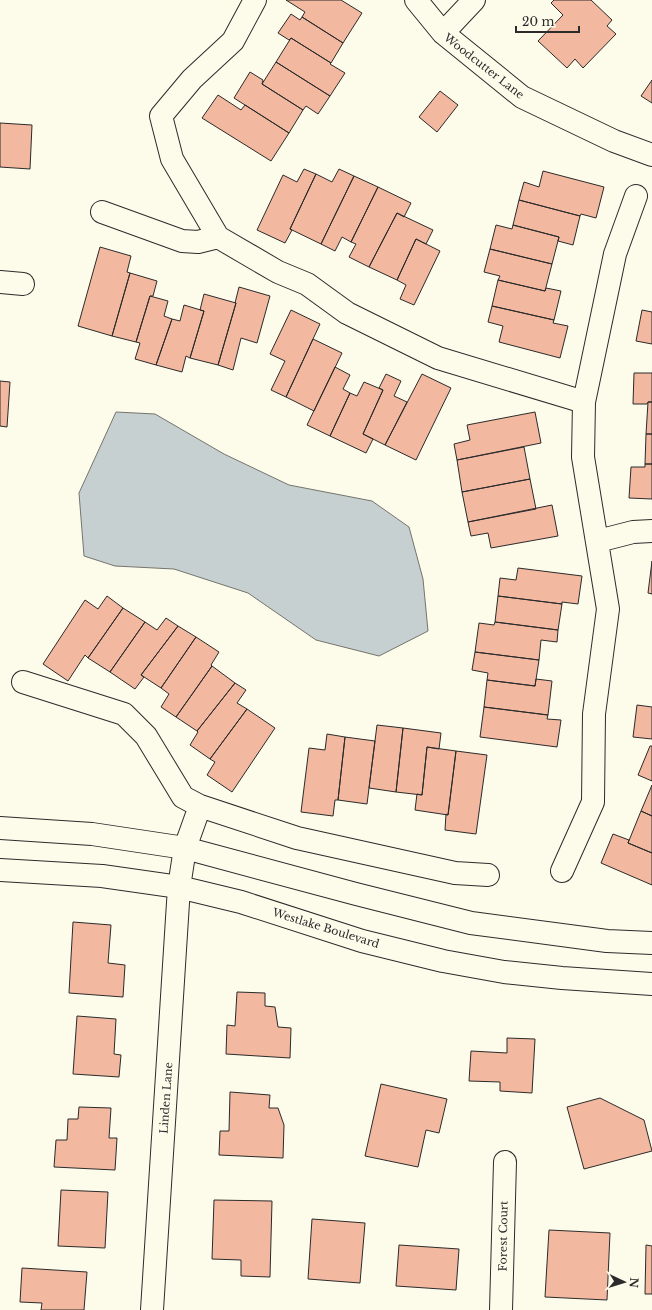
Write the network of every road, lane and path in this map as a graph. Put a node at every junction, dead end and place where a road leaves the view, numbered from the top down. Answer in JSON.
{"nodes":[{"id":1,"x":255,"y":0,"type":"edge"},
{"id":2,"x":416,"y":0,"type":"edge"},
{"id":3,"x":474,"y":0,"type":"edge"},
{"id":4,"x":443,"y":34,"type":"junction"},
{"id":5,"x":652,"y":155,"type":"edge"},
{"id":6,"x":636,"y":196,"type":"dead end"},
{"id":7,"x":102,"y":212,"type":"dead end"},
{"id":8,"x":218,"y":237,"type":"junction"},
{"id":9,"x":0,"y":282,"type":"edge"},
{"id":10,"x":23,"y":284,"type":"dead end"},
{"id":11,"x":584,"y":402,"type":"junction"},
{"id":12,"x":652,"y":530,"type":"edge"},
{"id":13,"x":598,"y":542,"type":"junction"},
{"id":14,"x":23,"y":682,"type":"dead end"},
{"id":15,"x":200,"y":806,"type":"junction"},
{"id":16,"x":0,"y":828,"type":"edge"},
{"id":17,"x":185,"y":848,"type":"junction"},
{"id":18,"x":0,"y":870,"type":"edge"},
{"id":19,"x":562,"y":871,"type":"dead end"},
{"id":20,"x":488,"y":875,"type":"dead end"},
{"id":21,"x":179,"y":887,"type":"junction"},
{"id":22,"x":652,"y":943,"type":"edge"},
{"id":23,"x":652,"y":984,"type":"edge"},
{"id":24,"x":505,"y":1162,"type":"dead end"},
{"id":25,"x":152,"y":1310,"type":"edge"},
{"id":26,"x":501,"y":1310,"type":"edge"}],
"edges":[{"from":1,"to":8,"type":"street"},
{"from":2,"to":4,"type":"street","name":"Woodcutter Lane"},
{"from":3,"to":4,"type":"street"},
{"from":4,"to":5,"type":"street","name":"Woodcutter Lane"},
{"from":6,"to":11,"type":"street"},
{"from":7,"to":8,"type":"street"},
{"from":8,"to":11,"type":"street"},
{"from":9,"to":10,"type":"street"},
{"from":11,"to":13,"type":"street"},
{"from":12,"to":13,"type":"street"},
{"from":13,"to":19,"type":"street"},
{"from":14,"to":15,"type":"street"},
{"from":15,"to":17,"type":"street","name":"Linden Lane"},
{"from":15,"to":20,"type":"street"},
{"from":16,"to":17,"type":"street"},
{"from":17,"to":21,"type":"street","name":"Linden Lane"},
{"from":17,"to":22,"type":"street"},
{"from":18,"to":21,"type":"street","name":"Westlake Boulevard"},
{"from":21,"to":23,"type":"street","name":"Westlake Boulevard"},
{"from":21,"to":25,"type":"street","name":"Linden Lane"},
{"from":24,"to":26,"type":"street","name":"Forest Court"}]}
